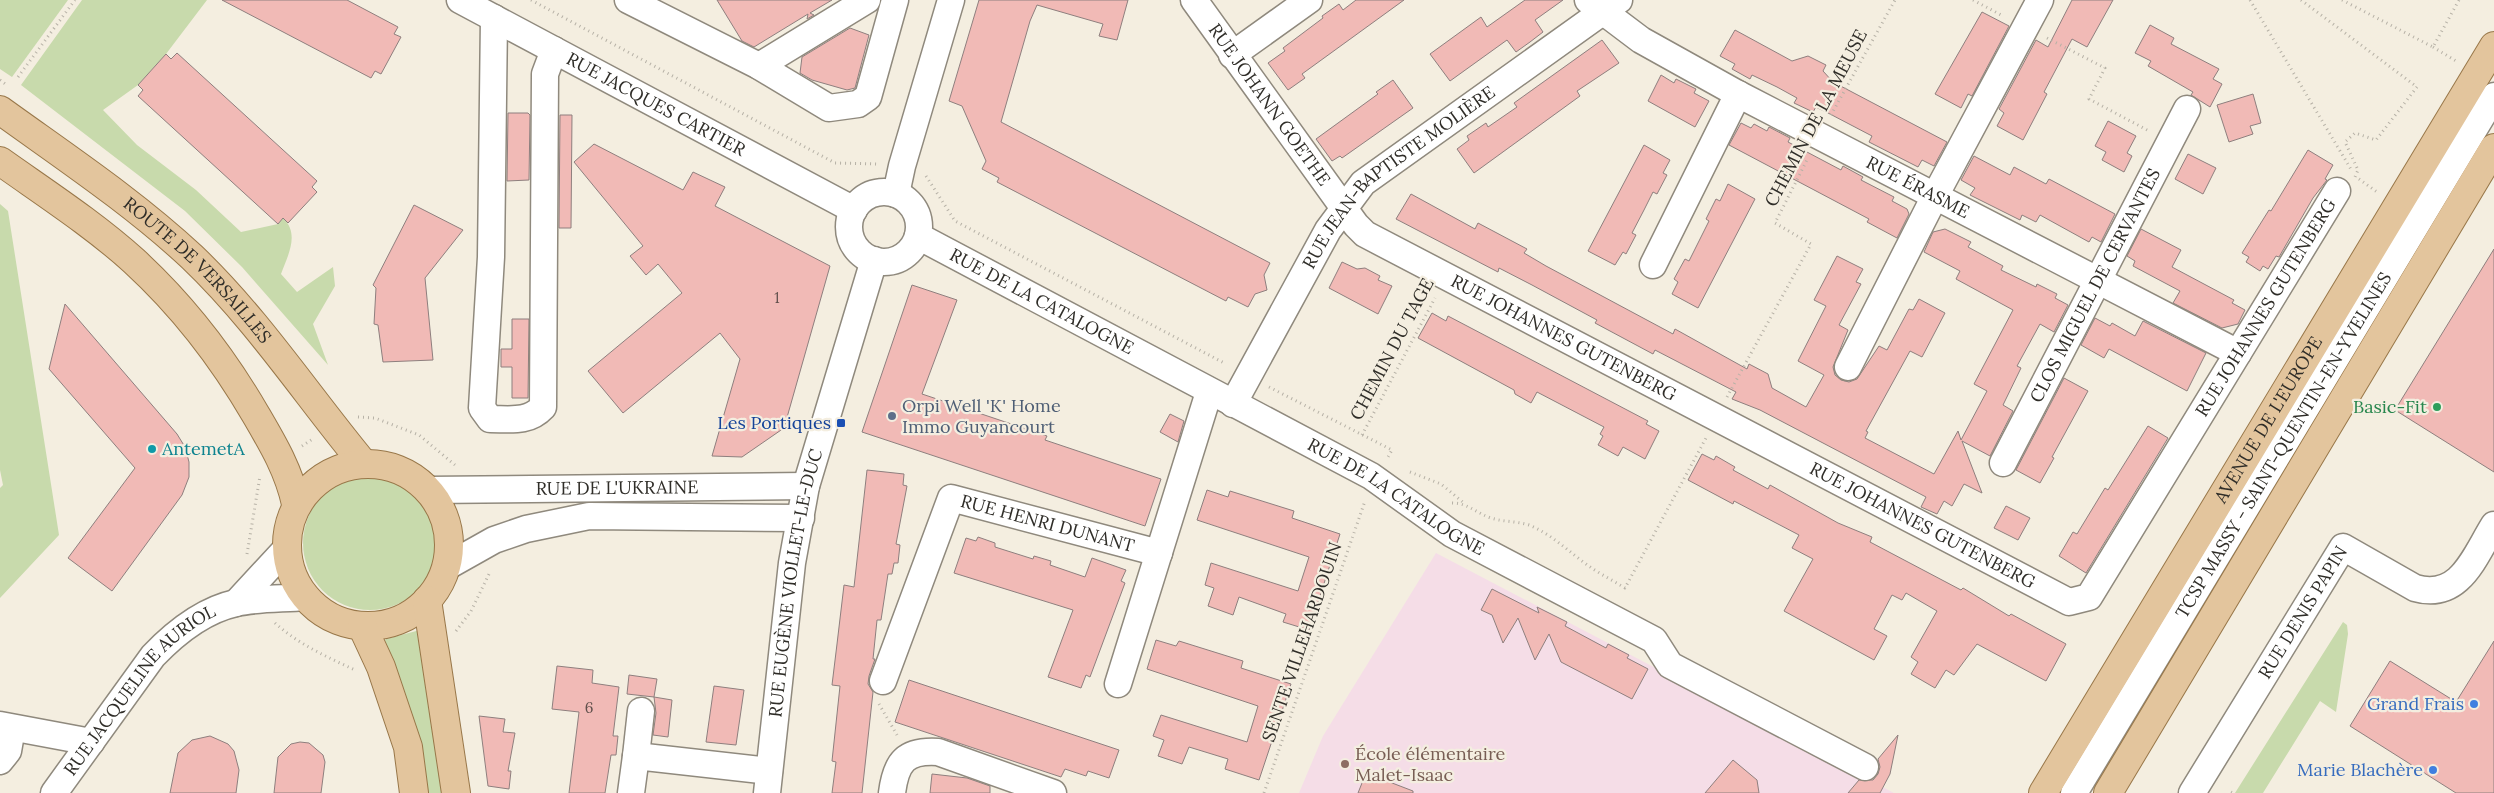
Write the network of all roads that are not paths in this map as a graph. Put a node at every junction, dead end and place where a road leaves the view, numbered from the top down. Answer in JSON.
{"nodes":[{"id":1,"x":460,"y":0,"type":"edge"},
{"id":2,"x":628,"y":0,"type":"edge"},
{"id":3,"x":867,"y":0,"type":"edge"},
{"id":4,"x":895,"y":0,"type":"edge"},
{"id":5,"x":951,"y":0,"type":"edge"},
{"id":6,"x":1194,"y":0,"type":"edge"},
{"id":7,"x":1309,"y":0,"type":"edge"},
{"id":8,"x":2040,"y":0,"type":"edge"},
{"id":9,"x":1603,"y":4,"type":"edge"},
{"id":10,"x":494,"y":18,"type":"junction"},
{"id":11,"x":2494,"y":46,"type":"edge"},
{"id":12,"x":554,"y":50,"type":"junction"},
{"id":13,"x":1232,"y":55,"type":"junction"},
{"id":14,"x":759,"y":66,"type":"junction"},
{"id":15,"x":1738,"y":94,"type":"junction"},
{"id":16,"x":2494,"y":96,"type":"edge"},
{"id":17,"x":2187,"y":109,"type":"dead end"},
{"id":18,"x":0,"y":110,"type":"edge"},
{"id":19,"x":2494,"y":148,"type":"edge"},
{"id":20,"x":0,"y":160,"type":"edge"},
{"id":21,"x":2346,"y":184,"type":"road end"},
{"id":22,"x":896,"y":194,"type":"junction"},
{"id":23,"x":1935,"y":196,"type":"junction"},
{"id":24,"x":1345,"y":208,"type":"junction"},
{"id":25,"x":854,"y":210,"type":"junction"},
{"id":26,"x":918,"y":236,"type":"junction"},
{"id":27,"x":874,"y":260,"type":"junction"},
{"id":28,"x":1652,"y":264,"type":"dead end"},
{"id":29,"x":2097,"y":281,"type":"junction"},
{"id":30,"x":2238,"y":353,"type":"junction"},
{"id":31,"x":1848,"y":367,"type":"dead end"},
{"id":32,"x":1209,"y":392,"type":"junction"},
{"id":33,"x":1233,"y":404,"type":"junction"},
{"id":34,"x":363,"y":463,"type":"junction"},
{"id":35,"x":2003,"y":463,"type":"dead end"},
{"id":36,"x":806,"y":486,"type":"junction"},
{"id":37,"x":428,"y":490,"type":"junction"},
{"id":38,"x":296,"y":504,"type":"junction"},
{"id":39,"x":801,"y":518,"type":"junction"},
{"id":40,"x":2494,"y":525,"type":"edge"},
{"id":41,"x":286,"y":549,"type":"junction"},
{"id":42,"x":1159,"y":553,"type":"junction"},
{"id":43,"x":446,"y":567,"type":"junction"},
{"id":44,"x":305,"y":597,"type":"junction"},
{"id":45,"x":427,"y":600,"type":"junction"},
{"id":46,"x":236,"y":603,"type":"junction"},
{"id":47,"x":362,"y":626,"type":"junction"},
{"id":48,"x":883,"y":681,"type":"road end"},
{"id":49,"x":1118,"y":684,"type":"dead end"},
{"id":50,"x":641,"y":711,"type":"dead end"},
{"id":51,"x":4,"y":730,"type":"edge"},
{"id":52,"x":91,"y":742,"type":"junction"},
{"id":53,"x":636,"y":756,"type":"junction"},
{"id":54,"x":0,"y":761,"type":"edge"},
{"id":55,"x":1865,"y":767,"type":"dead end"},
{"id":56,"x":768,"y":782,"type":"edge"},
{"id":57,"x":2113,"y":789,"type":"edge"},
{"id":58,"x":54,"y":793,"type":"edge"},
{"id":59,"x":414,"y":793,"type":"edge"},
{"id":60,"x":456,"y":793,"type":"edge"},
{"id":61,"x":631,"y":793,"type":"edge"},
{"id":62,"x":892,"y":793,"type":"edge"},
{"id":63,"x":1053,"y":793,"type":"edge"},
{"id":64,"x":2044,"y":793,"type":"edge"},
{"id":65,"x":2074,"y":793,"type":"edge"},
{"id":66,"x":2192,"y":793,"type":"edge"}],
"edges":[{"from":1,"to":10,"type":"street","name":"RUE JACQUES CARTIER"},
{"from":2,"to":14,"type":"street"},
{"from":3,"to":14,"type":"street"},
{"from":4,"to":14,"type":"street"},
{"from":5,"to":22,"type":"street"},
{"from":6,"to":13,"type":"street","name":"RUE JOHANN GOETHE"},
{"from":7,"to":13,"type":"street"},
{"from":8,"to":23,"type":"street"},
{"from":9,"to":15,"type":"street","name":"RUE ÉRASME"},
{"from":9,"to":24,"type":"street","name":"RUE JEAN-BAPTISTE MOLIÈRE"},
{"from":10,"to":12,"type":"street","name":"RUE JACQUES CARTIER"},
{"from":10,"to":12,"type":"street"},
{"from":11,"to":64,"type":"main road","name":"AVENUE DE L'EUROPE"},
{"from":12,"to":25,"type":"street","name":"RUE JACQUES CARTIER"},
{"from":13,"to":24,"type":"street","name":"RUE JOHANN GOETHE"},
{"from":15,"to":23,"type":"street","name":"RUE ÉRASME"},
{"from":15,"to":28,"type":"street"},
{"from":16,"to":65,"type":"street","name":"TCSP MASSY - SAINT-QUENTIN-EN-YVELINES"},
{"from":17,"to":29,"type":"street","name":"CLOS MIGUEL DE CERVANTES"},
{"from":18,"to":34,"type":"main road","name":"ROUTE DE VERSAILLES"},
{"from":19,"to":57,"type":"main road"},
{"from":20,"to":38,"type":"main road","name":"ROUTE DE VERSAILLES"},
{"from":21,"to":30,"type":"street","name":"RUE JOHANNES GUTENBERG"},
{"from":22,"to":25,"type":"street"},
{"from":22,"to":26,"type":"street"},
{"from":23,"to":29,"type":"street","name":"RUE ÉRASME"},
{"from":23,"to":31,"type":"street"},
{"from":24,"to":30,"type":"street","name":"RUE JOHANNES GUTENBERG"},
{"from":24,"to":33,"type":"street","name":"RUE JEAN-BAPTISTE MOLIÈRE"},
{"from":25,"to":27,"type":"street"},
{"from":26,"to":27,"type":"street"},
{"from":26,"to":32,"type":"street","name":"RUE DE LA CATALOGNE"},
{"from":27,"to":36,"type":"street","name":"RUE EUGÈNE VIOLLET-LE-DUC"},
{"from":29,"to":30,"type":"street","name":"RUE ÉRASME"},
{"from":29,"to":35,"type":"street","name":"CLOS MIGUEL DE CERVANTES"},
{"from":32,"to":33,"type":"street","name":"RUE DE LA CATALOGNE"},
{"from":32,"to":42,"type":"street","name":"RUE HENRI DUNANT"},
{"from":33,"to":55,"type":"street","name":"RUE DE LA CATALOGNE"},
{"from":34,"to":37,"type":"main road"},
{"from":34,"to":38,"type":"main road"},
{"from":36,"to":37,"type":"street","name":"RUE DE L'UKRAINE"},
{"from":36,"to":39,"type":"street","name":"RUE EUGÈNE VIOLLET-LE-DUC"},
{"from":37,"to":43,"type":"main road"},
{"from":38,"to":41,"type":"main road"},
{"from":39,"to":43,"type":"street","name":"RUE DE L'UKRAINE"},
{"from":39,"to":56,"type":"street","name":"RUE EUGÈNE VIOLLET-LE-DUC"},
{"from":40,"to":66,"type":"street","name":"RUE DENIS PAPIN"},
{"from":41,"to":44,"type":"main road"},
{"from":41,"to":46,"type":"street","name":"RUE JACQUELINE AURIOL"},
{"from":42,"to":48,"type":"street","name":"RUE HENRI DUNANT"},
{"from":42,"to":49,"type":"street","name":"RUE HENRI DUNANT"},
{"from":43,"to":45,"type":"main road"},
{"from":44,"to":46,"type":"street","name":"RUE JACQUELINE AURIOL"},
{"from":44,"to":47,"type":"main road"},
{"from":45,"to":47,"type":"main road"},
{"from":45,"to":60,"type":"main road"},
{"from":46,"to":52,"type":"street","name":"RUE JACQUELINE AURIOL"},
{"from":47,"to":59,"type":"main road"},
{"from":50,"to":53,"type":"street"},
{"from":51,"to":52,"type":"street"},
{"from":51,"to":54,"type":"street"},
{"from":52,"to":58,"type":"street","name":"RUE JACQUELINE AURIOL"},
{"from":53,"to":56,"type":"street"},
{"from":53,"to":61,"type":"street"},
{"from":62,"to":63,"type":"street"}]}
